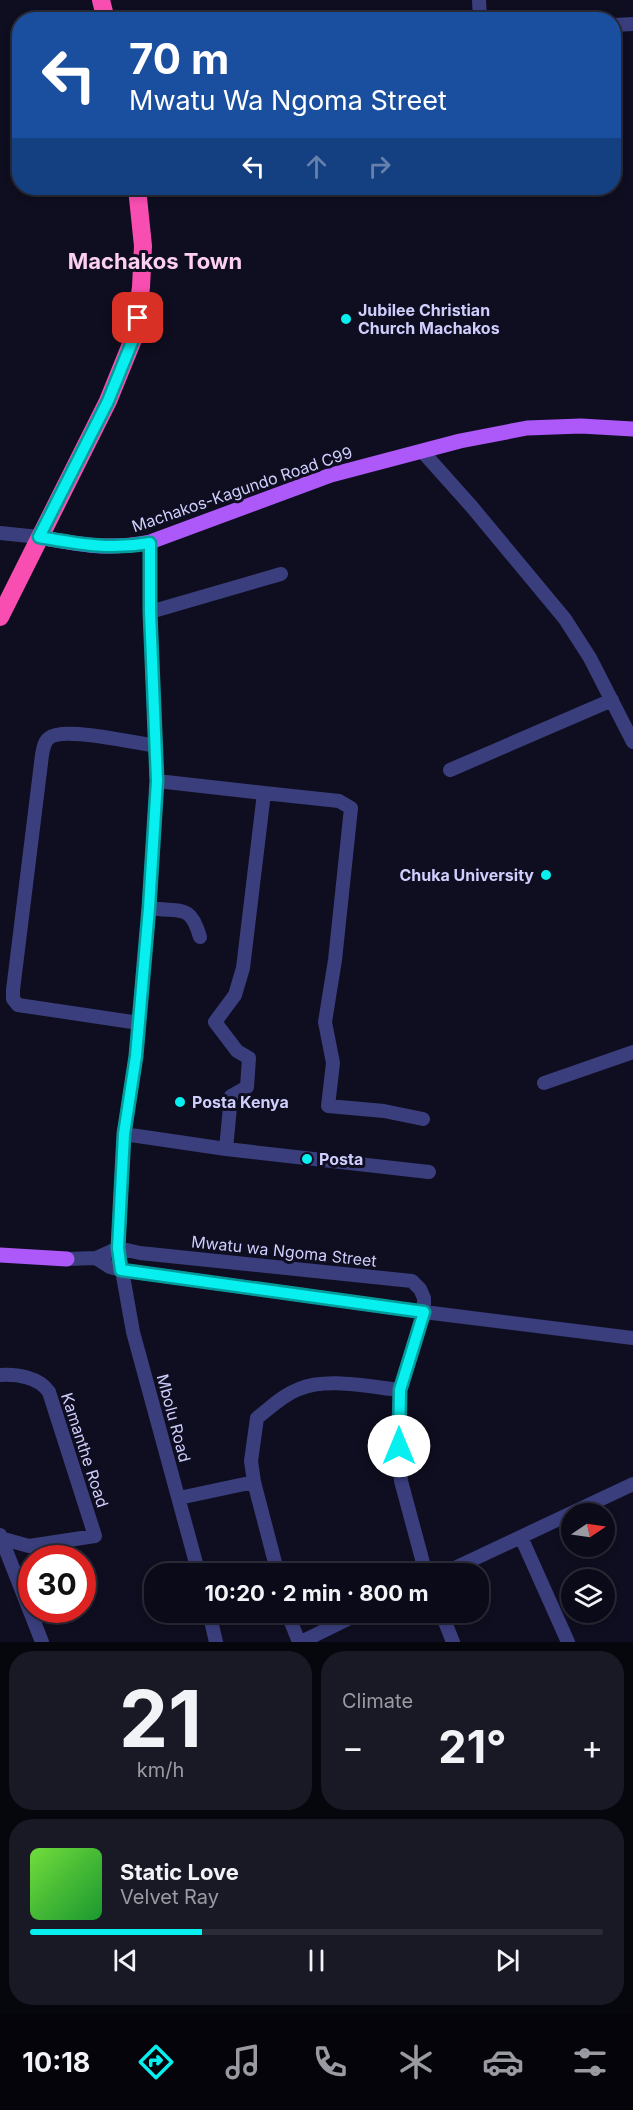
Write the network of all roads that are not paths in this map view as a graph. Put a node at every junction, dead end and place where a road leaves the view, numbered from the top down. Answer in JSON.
{"nodes":[{"id":1,"x":137,"y":195,"type":"edge"},
{"id":2,"x":633,"y":429,"type":"edge"},
{"id":3,"x":422,"y":451,"type":"junction"},
{"id":4,"x":0,"y":533,"type":"edge"},
{"id":5,"x":39,"y":537,"type":"junction"},
{"id":6,"x":150,"y":543,"type":"junction"},
{"id":7,"x":281,"y":574,"type":"dead end"},
{"id":8,"x":150,"y":612,"type":"junction"},
{"id":9,"x":0,"y":617,"type":"edge"},
{"id":10,"x":612,"y":700,"type":"junction"},
{"id":11,"x":633,"y":742,"type":"edge"},
{"id":12,"x":156,"y":746,"type":"junction"},
{"id":13,"x":450,"y":770,"type":"dead end"},
{"id":14,"x":157,"y":781,"type":"junction"},
{"id":15,"x":264,"y":793,"type":"junction"},
{"id":16,"x":149,"y":908,"type":"junction"},
{"id":17,"x":200,"y":937,"type":"dead end"},
{"id":18,"x":139,"y":1023,"type":"junction"},
{"id":19,"x":633,"y":1052,"type":"edge"},
{"id":20,"x":544,"y":1083,"type":"dead end"},
{"id":21,"x":423,"y":1119,"type":"dead end"},
{"id":22,"x":124,"y":1134,"type":"junction"},
{"id":23,"x":226,"y":1149,"type":"junction"},
{"id":24,"x":429,"y":1172,"type":"dead end"},
{"id":25,"x":118,"y":1248,"type":"junction"},
{"id":26,"x":0,"y":1255,"type":"edge"},
{"id":27,"x":96,"y":1258,"type":"junction"},
{"id":28,"x":67,"y":1259,"type":"joint"},
{"id":29,"x":121,"y":1270,"type":"junction"},
{"id":30,"x":424,"y":1312,"type":"junction"},
{"id":31,"x":633,"y":1338,"type":"edge"},
{"id":32,"x":0,"y":1375,"type":"edge"},
{"id":33,"x":400,"y":1390,"type":"junction"},
{"id":34,"x":254,"y":1482,"type":"junction"},
{"id":35,"x":633,"y":1484,"type":"edge"},
{"id":36,"x":179,"y":1498,"type":"junction"},
{"id":37,"x":0,"y":1537,"type":"edge"},
{"id":38,"x":521,"y":1537,"type":"junction"},
{"id":39,"x":195,"y":1563,"type":"edge"},
{"id":40,"x":275,"y":1563,"type":"edge"},
{"id":41,"x":423,"y":1563,"type":"edge"},
{"id":42,"x":465,"y":1563,"type":"edge"},
{"id":43,"x":211,"y":1623,"type":"edge"},
{"id":44,"x":292,"y":1623,"type":"edge"},
{"id":45,"x":339,"y":1623,"type":"edge"},
{"id":46,"x":445,"y":1623,"type":"edge"},
{"id":47,"x":42,"y":1642,"type":"edge"},
{"id":48,"x":216,"y":1642,"type":"edge"},
{"id":49,"x":300,"y":1642,"type":"edge"},
{"id":50,"x":453,"y":1642,"type":"edge"},
{"id":51,"x":568,"y":1642,"type":"edge"}],
"edges":[{"from":1,"to":5,"type":"highway"},
{"from":2,"to":3,"type":"main road","name":"Machakos-Kagundo Road C99"},
{"from":3,"to":6,"type":"main road","name":"Machakos-Kagundo Road C99"},
{"from":3,"to":10,"type":"street"},
{"from":4,"to":5,"type":"street"},
{"from":5,"to":6,"type":"main road","name":"Machakos-Kagundo Road C99"},
{"from":5,"to":9,"type":"highway"},
{"from":6,"to":8,"type":"street","name":"Mbolu Road"},
{"from":7,"to":8,"type":"street"},
{"from":8,"to":12,"type":"street","name":"Mbolu Road"},
{"from":10,"to":11,"type":"street"},
{"from":10,"to":13,"type":"street"},
{"from":12,"to":14,"type":"street","name":"Mbolu Road"},
{"from":12,"to":18,"type":"street"},
{"from":14,"to":15,"type":"street"},
{"from":14,"to":16,"type":"street","name":"Mbolu Road"},
{"from":15,"to":21,"type":"street"},
{"from":15,"to":23,"type":"street"},
{"from":16,"to":17,"type":"street"},
{"from":16,"to":18,"type":"street","name":"Mbolu Road"},
{"from":18,"to":22,"type":"street","name":"Mbolu Road"},
{"from":19,"to":20,"type":"street"},
{"from":22,"to":23,"type":"street"},
{"from":22,"to":25,"type":"street","name":"Mbolu Road"},
{"from":23,"to":24,"type":"street"},
{"from":25,"to":27,"type":"street"},
{"from":25,"to":29,"type":"street","name":"Mbolu Road"},
{"from":25,"to":30,"type":"street","name":"Mwatu wa Ngoma Street"},
{"from":26,"to":28,"type":"main road"},
{"from":27,"to":28,"type":"street"},
{"from":27,"to":29,"type":"street"},
{"from":29,"to":30,"type":"street"},
{"from":29,"to":36,"type":"street","name":"Mbolu Road"},
{"from":30,"to":31,"type":"street"},
{"from":30,"to":33,"type":"street"},
{"from":32,"to":37,"type":"street","name":"Kamanthe Road"},
{"from":33,"to":34,"type":"street"},
{"from":33,"to":41,"type":"street"},
{"from":34,"to":36,"type":"street"},
{"from":34,"to":40,"type":"street"},
{"from":35,"to":38,"type":"street"},
{"from":36,"to":39,"type":"street","name":"Mbolu Road"},
{"from":37,"to":47,"type":"street"},
{"from":38,"to":42,"type":"street"},
{"from":38,"to":51,"type":"street"},
{"from":43,"to":48,"type":"street"},
{"from":44,"to":49,"type":"street"},
{"from":45,"to":49,"type":"street"},
{"from":46,"to":50,"type":"street"}]}
